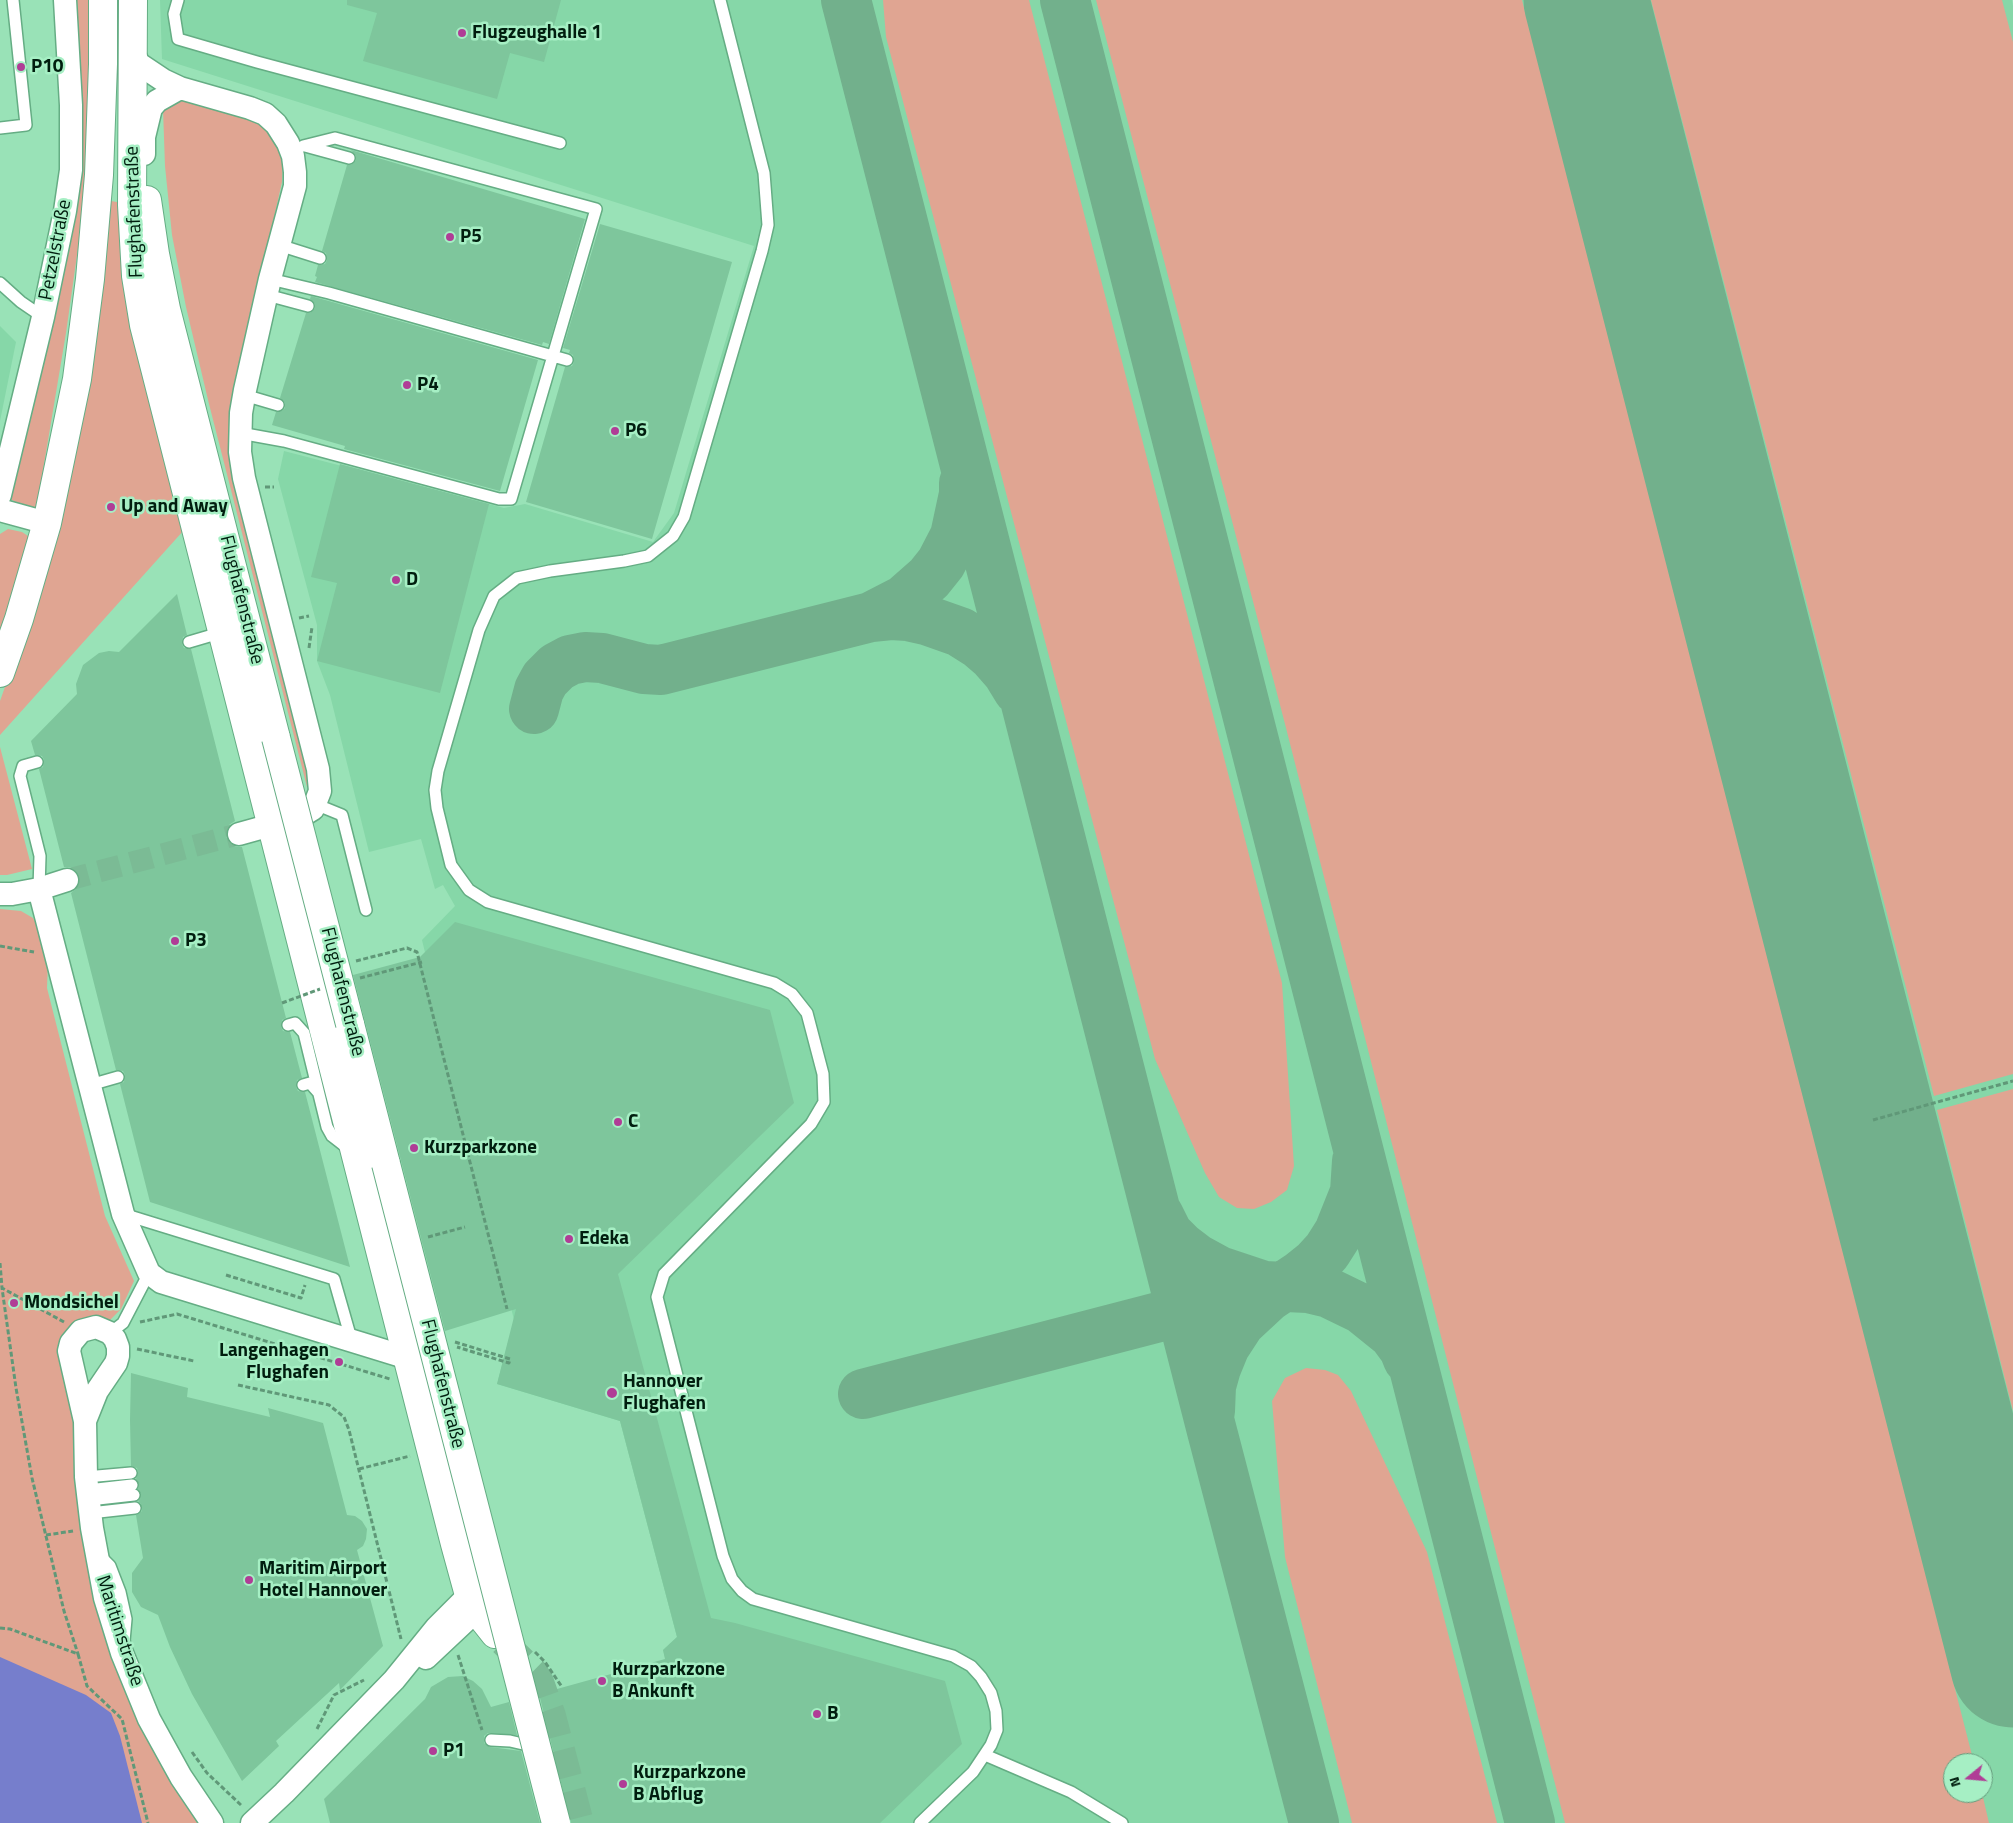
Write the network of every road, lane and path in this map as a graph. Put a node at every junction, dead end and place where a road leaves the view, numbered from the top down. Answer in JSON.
{"nodes":[{"id":1,"x":13,"y":0,"type":"edge"},
{"id":2,"x":64,"y":0,"type":"edge"},
{"id":3,"x":103,"y":0,"type":"edge"},
{"id":4,"x":133,"y":0,"type":"edge"},
{"id":5,"x":178,"y":0,"type":"edge"},
{"id":6,"x":720,"y":0,"type":"edge"},
{"id":7,"x":132,"y":51,"type":"junction"},
{"id":8,"x":180,"y":88,"type":"junction"},
{"id":9,"x":132,"y":107,"type":"junction"},
{"id":10,"x":0,"y":128,"type":"edge"},
{"id":11,"x":560,"y":142,"type":"dead end"},
{"id":12,"x":296,"y":144,"type":"junction"},
{"id":13,"x":144,"y":158,"type":"junction"},
{"id":14,"x":350,"y":158,"type":"dead end"},
{"id":15,"x":279,"y":245,"type":"junction"},
{"id":16,"x":320,"y":258,"type":"dead end"},
{"id":17,"x":0,"y":283,"type":"edge"},
{"id":18,"x":269,"y":287,"type":"junction"},
{"id":19,"x":308,"y":306,"type":"dead end"},
{"id":20,"x":43,"y":317,"type":"junction"},
{"id":21,"x":553,"y":356,"type":"junction"},
{"id":22,"x":567,"y":360,"type":"dead end"},
{"id":23,"x":244,"y":395,"type":"junction"},
{"id":24,"x":278,"y":405,"type":"dead end"},
{"id":25,"x":240,"y":433,"type":"junction"},
{"id":26,"x":264,"y":487,"type":"dead end"},
{"id":27,"x":274,"y":487,"type":"dead end"},
{"id":28,"x":0,"y":494,"type":"edge"},
{"id":29,"x":0,"y":510,"type":"edge"},
{"id":30,"x":47,"y":523,"type":"junction"},
{"id":31,"x":309,"y":616,"type":"dead end"},
{"id":32,"x":281,"y":623,"type":"junction"},
{"id":33,"x":223,"y":632,"type":"junction"},
{"id":34,"x":189,"y":642,"type":"dead end"},
{"id":35,"x":0,"y":673,"type":"edge"},
{"id":36,"x":37,"y":762,"type":"dead end"},
{"id":37,"x":315,"y":804,"type":"junction"},
{"id":38,"x":272,"y":825,"type":"junction"},
{"id":39,"x":239,"y":834,"type":"tunnel mouth"},
{"id":40,"x":67,"y":880,"type":"tunnel mouth"},
{"id":41,"x":39,"y":889,"type":"junction"},
{"id":42,"x":0,"y":894,"type":"edge"},
{"id":43,"x":366,"y":910,"type":"dead end"},
{"id":44,"x":0,"y":946,"type":"edge"},
{"id":45,"x":54,"y":948,"type":"junction"},
{"id":46,"x":355,"y":961,"type":"dead end"},
{"id":47,"x":288,"y":1026,"type":"dead end"},
{"id":48,"x":118,"y":1077,"type":"dead end"},
{"id":49,"x":2013,"y":1081,"type":"edge"},
{"id":50,"x":90,"y":1085,"type":"junction"},
{"id":51,"x":303,"y":1085,"type":"dead end"},
{"id":52,"x":318,"y":1092,"type":"junction"},
{"id":53,"x":1873,"y":1120,"type":"dead end"},
{"id":54,"x":356,"y":1154,"type":"junction"},
{"id":55,"x":123,"y":1214,"type":"junction"},
{"id":56,"x":465,"y":1227,"type":"dead end"},
{"id":57,"x":406,"y":1243,"type":"junction"},
{"id":58,"x":0,"y":1263,"type":"edge"},
{"id":59,"x":149,"y":1273,"type":"junction"},
{"id":60,"x":226,"y":1276,"type":"dead end"},
{"id":61,"x":305,"y":1284,"type":"dead end"},
{"id":62,"x":1,"y":1288,"type":"edge"},
{"id":63,"x":507,"y":1309,"type":"dead end"},
{"id":64,"x":71,"y":1326,"type":"dead end"},
{"id":65,"x":116,"y":1328,"type":"junction"},
{"id":66,"x":352,"y":1342,"type":"junction"},
{"id":67,"x":449,"y":1343,"type":"joint"},
{"id":68,"x":118,"y":1356,"type":"junction"},
{"id":69,"x":408,"y":1358,"type":"junction"},
{"id":70,"x":194,"y":1361,"type":"dead end"},
{"id":71,"x":391,"y":1379,"type":"dead end"},
{"id":72,"x":238,"y":1384,"type":"dead end"},
{"id":73,"x":84,"y":1421,"type":"junction"},
{"id":74,"x":418,"y":1454,"type":"dead end"},
{"id":75,"x":359,"y":1469,"type":"junction"},
{"id":76,"x":131,"y":1473,"type":"dead end"},
{"id":77,"x":133,"y":1490,"type":"dead end"},
{"id":78,"x":88,"y":1495,"type":"junction"},
{"id":79,"x":135,"y":1508,"type":"dead end"},
{"id":80,"x":472,"y":1603,"type":"junction"},
{"id":81,"x":0,"y":1628,"type":"edge"},
{"id":82,"x":495,"y":1634,"type":"tunnel mouth"},
{"id":83,"x":402,"y":1644,"type":"dead end"},
{"id":84,"x":533,"y":1650,"type":"dead end"},
{"id":85,"x":457,"y":1653,"type":"dead end"},
{"id":86,"x":78,"y":1654,"type":"junction"},
{"id":87,"x":562,"y":1687,"type":"dead end"},
{"id":88,"x":487,"y":1736,"type":"joint"},
{"id":89,"x":536,"y":1747,"type":"junction"},
{"id":90,"x":191,"y":1750,"type":"dead end"},
{"id":91,"x":985,"y":1755,"type":"junction"},
{"id":92,"x":249,"y":1816,"type":"edge"},
{"id":93,"x":148,"y":1823,"type":"edge"},
{"id":94,"x":212,"y":1823,"type":"edge"},
{"id":95,"x":556,"y":1823,"type":"edge"},
{"id":96,"x":920,"y":1823,"type":"edge"},
{"id":97,"x":1122,"y":1823,"type":"edge"}],
"edges":[{"from":1,"to":10,"type":"lane"},
{"from":2,"to":20,"type":"street","name":"Petzelstraße"},
{"from":3,"to":30,"type":"main road","name":"Flughafenstraße"},
{"from":4,"to":7,"type":"main road","name":"Flughafenstraße"},
{"from":5,"to":11,"type":"lane"},
{"from":6,"to":91,"type":"lane"},
{"from":7,"to":8,"type":"street"},
{"from":7,"to":9,"type":"main road","name":"Flughafenstraße"},
{"from":8,"to":12,"type":"street"},
{"from":8,"to":13,"type":"street"},
{"from":9,"to":13,"type":"main road","name":"Flughafenstraße"},
{"from":9,"to":33,"type":"main road","name":"Flughafenstraße"},
{"from":12,"to":14,"type":"lane"},
{"from":12,"to":15,"type":"street"},
{"from":12,"to":21,"type":"lane"},
{"from":13,"to":57,"type":"main road","name":"Flughafenstraße","bridge":true},
{"from":15,"to":16,"type":"lane"},
{"from":15,"to":18,"type":"street"},
{"from":17,"to":20,"type":"lane"},
{"from":18,"to":19,"type":"lane"},
{"from":18,"to":21,"type":"lane"},
{"from":18,"to":23,"type":"street"},
{"from":20,"to":28,"type":"street","name":"Petzelstraße"},
{"from":21,"to":22,"type":"lane"},
{"from":21,"to":25,"type":"lane"},
{"from":23,"to":24,"type":"lane"},
{"from":23,"to":25,"type":"street"},
{"from":25,"to":32,"type":"street"},
{"from":26,"to":27,"type":"path"},
{"from":29,"to":30,"type":"street"},
{"from":30,"to":35,"type":"main road","name":"Flughafenstraße"},
{"from":31,"to":32,"type":"path"},
{"from":32,"to":37,"type":"street"},
{"from":33,"to":34,"type":"lane"},
{"from":33,"to":38,"type":"main road","name":"Flughafenstraße"},
{"from":36,"to":41,"type":"lane"},
{"from":37,"to":38,"type":"street"},
{"from":37,"to":43,"type":"lane"},
{"from":38,"to":39,"type":"street"},
{"from":38,"to":54,"type":"main road","name":"Flughafenstraße"},
{"from":40,"to":41,"type":"street"},
{"from":41,"to":42,"type":"street"},
{"from":41,"to":45,"type":"street"},
{"from":44,"to":45,"type":"path"},
{"from":45,"to":50,"type":"street"},
{"from":46,"to":63,"type":"path"},
{"from":47,"to":52,"type":"lane"},
{"from":48,"to":50,"type":"lane"},
{"from":49,"to":53,"type":"path"},
{"from":50,"to":55,"type":"street"},
{"from":51,"to":52,"type":"lane"},
{"from":52,"to":54,"type":"lane"},
{"from":54,"to":69,"type":"main road","name":"Flughafenstraße"},
{"from":55,"to":59,"type":"street"},
{"from":55,"to":66,"type":"lane"},
{"from":56,"to":57,"type":"path"},
{"from":57,"to":89,"type":"main road","name":"Flughafenstraße","bridge":true},
{"from":58,"to":62,"type":"path"},
{"from":59,"to":65,"type":"lane"},
{"from":59,"to":66,"type":"street"},
{"from":60,"to":61,"type":"path"},
{"from":62,"to":64,"type":"path"},
{"from":62,"to":86,"type":"path"},
{"from":65,"to":68,"type":"street"},
{"from":65,"to":71,"type":"path"},
{"from":65,"to":73,"type":"street","name":"Maritimstraße"},
{"from":66,"to":69,"type":"street"},
{"from":67,"to":67,"type":"path"},
{"from":68,"to":70,"type":"path"},
{"from":68,"to":73,"type":"street","name":"Maritimstraße"},
{"from":69,"to":80,"type":"main road","name":"Flughafenstraße"},
{"from":72,"to":75,"type":"path"},
{"from":73,"to":78,"type":"street","name":"Maritimstraße"},
{"from":74,"to":75,"type":"path"},
{"from":75,"to":83,"type":"path"},
{"from":76,"to":78,"type":"lane"},
{"from":77,"to":78,"type":"lane"},
{"from":78,"to":79,"type":"lane"},
{"from":78,"to":94,"type":"street","name":"Maritimstraße"},
{"from":80,"to":82,"type":"main road","name":"Flughafenstraße"},
{"from":80,"to":92,"type":"street"},
{"from":81,"to":86,"type":"path"},
{"from":84,"to":87,"type":"path"},
{"from":85,"to":88,"type":"path"},
{"from":86,"to":93,"type":"path"},
{"from":88,"to":89,"type":"lane"},
{"from":89,"to":95,"type":"main road","name":"Flughafenstraße","bridge":true},
{"from":90,"to":92,"type":"path"},
{"from":91,"to":96,"type":"lane"},
{"from":91,"to":97,"type":"lane"}]}
